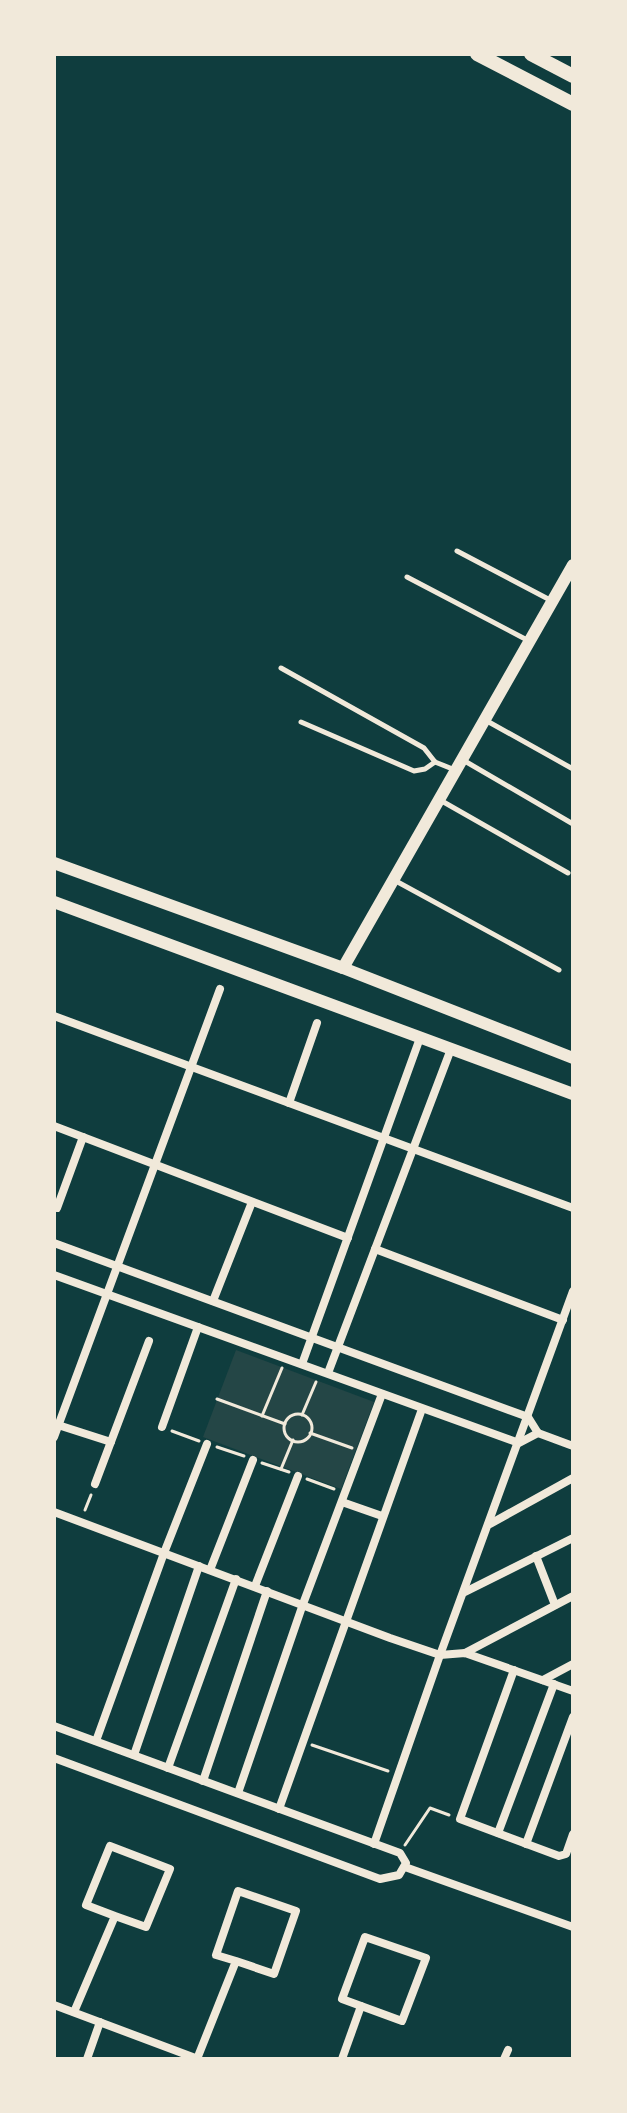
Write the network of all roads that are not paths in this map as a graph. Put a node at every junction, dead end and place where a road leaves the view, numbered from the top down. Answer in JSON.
{"nodes":[{"id":1,"x":477,"y":54,"type":"edge"},
{"id":2,"x":531,"y":54,"type":"edge"},
{"id":3,"x":573,"y":76,"type":"edge"},
{"id":4,"x":573,"y":104,"type":"edge"},
{"id":5,"x":457,"y":551,"type":"dead end"},
{"id":6,"x":573,"y":565,"type":"edge"},
{"id":7,"x":407,"y":577,"type":"dead end"},
{"id":8,"x":553,"y":601,"type":"junction"},
{"id":9,"x":530,"y":642,"type":"junction"},
{"id":10,"x":281,"y":668,"type":"dead end"},
{"id":11,"x":485,"y":720,"type":"junction"},
{"id":12,"x":301,"y":722,"type":"dead end"},
{"id":13,"x":435,"y":762,"type":"junction"},
{"id":14,"x":459,"y":765,"type":"junction"},
{"id":15,"x":573,"y":769,"type":"edge"},
{"id":16,"x":439,"y":800,"type":"junction"},
{"id":17,"x":573,"y":824,"type":"edge"},
{"id":18,"x":54,"y":863,"type":"edge"},
{"id":19,"x":568,"y":873,"type":"dead end"},
{"id":20,"x":393,"y":879,"type":"junction"},
{"id":21,"x":54,"y":902,"type":"edge"},
{"id":22,"x":343,"y":968,"type":"junction"},
{"id":23,"x":559,"y":970,"type":"dead end"},
{"id":24,"x":220,"y":989,"type":"dead end"},
{"id":25,"x":54,"y":1016,"type":"edge"},
{"id":26,"x":317,"y":1023,"type":"dead end"},
{"id":27,"x":420,"y":1038,"type":"junction"},
{"id":28,"x":451,"y":1049,"type":"junction"},
{"id":29,"x":573,"y":1058,"type":"edge"},
{"id":30,"x":191,"y":1067,"type":"junction"},
{"id":31,"x":573,"y":1094,"type":"edge"},
{"id":32,"x":289,"y":1103,"type":"junction"},
{"id":33,"x":54,"y":1126,"type":"edge"},
{"id":34,"x":83,"y":1137,"type":"junction"},
{"id":35,"x":384,"y":1138,"type":"junction"},
{"id":36,"x":413,"y":1149,"type":"junction"},
{"id":37,"x":155,"y":1165,"type":"junction"},
{"id":38,"x":252,"y":1202,"type":"junction"},
{"id":39,"x":57,"y":1208,"type":"dead end"},
{"id":40,"x":573,"y":1208,"type":"edge"},
{"id":41,"x":348,"y":1238,"type":"junction"},
{"id":42,"x":54,"y":1243,"type":"edge"},
{"id":43,"x":375,"y":1249,"type":"junction"},
{"id":44,"x":117,"y":1266,"type":"junction"},
{"id":45,"x":54,"y":1275,"type":"edge"},
{"id":46,"x":573,"y":1291,"type":"edge"},
{"id":47,"x":107,"y":1294,"type":"junction"},
{"id":48,"x":213,"y":1301,"type":"junction"},
{"id":49,"x":563,"y":1320,"type":"junction"},
{"id":50,"x":198,"y":1327,"type":"junction"},
{"id":51,"x":312,"y":1338,"type":"junction"},
{"id":52,"x":149,"y":1341,"type":"dead end"},
{"id":53,"x":338,"y":1347,"type":"junction"},
{"id":54,"x":302,"y":1364,"type":"junction"},
{"id":55,"x":324,"y":1372,"type":"junction"},
{"id":56,"x":382,"y":1394,"type":"junction"},
{"id":57,"x":422,"y":1409,"type":"junction"},
{"id":58,"x":528,"y":1417,"type":"junction"},
{"id":59,"x":58,"y":1425,"type":"junction"},
{"id":60,"x":162,"y":1427,"type":"road end"},
{"id":61,"x":538,"y":1433,"type":"junction"},
{"id":62,"x":54,"y":1437,"type":"edge"},
{"id":63,"x":111,"y":1442,"type":"junction"},
{"id":64,"x":519,"y":1443,"type":"junction"},
{"id":65,"x":207,"y":1444,"type":"road end"},
{"id":66,"x":573,"y":1446,"type":"edge"},
{"id":67,"x":253,"y":1460,"type":"road end"},
{"id":68,"x":298,"y":1476,"type":"road end"},
{"id":69,"x":573,"y":1478,"type":"edge"},
{"id":70,"x":95,"y":1484,"type":"road end"},
{"id":71,"x":344,"y":1498,"type":"junction"},
{"id":72,"x":54,"y":1512,"type":"edge"},
{"id":73,"x":382,"y":1516,"type":"junction"},
{"id":74,"x":490,"y":1524,"type":"junction"},
{"id":75,"x":573,"y":1538,"type":"edge"},
{"id":76,"x":164,"y":1553,"type":"junction"},
{"id":77,"x":536,"y":1556,"type":"junction"},
{"id":78,"x":199,"y":1566,"type":"junction"},
{"id":79,"x":210,"y":1570,"type":"junction"},
{"id":80,"x":236,"y":1579,"type":"junction"},
{"id":81,"x":255,"y":1586,"type":"junction"},
{"id":82,"x":267,"y":1591,"type":"junction"},
{"id":83,"x":465,"y":1592,"type":"junction"},
{"id":84,"x":573,"y":1596,"type":"edge"},
{"id":85,"x":303,"y":1604,"type":"junction"},
{"id":86,"x":555,"y":1605,"type":"junction"},
{"id":87,"x":346,"y":1621,"type":"junction"},
{"id":88,"x":465,"y":1653,"type":"junction"},
{"id":89,"x":440,"y":1655,"type":"junction"},
{"id":90,"x":573,"y":1664,"type":"edge"},
{"id":91,"x":514,"y":1670,"type":"junction"},
{"id":92,"x":543,"y":1680,"type":"junction"},
{"id":93,"x":554,"y":1684,"type":"junction"},
{"id":94,"x":573,"y":1691,"type":"edge"},
{"id":95,"x":573,"y":1717,"type":"edge"},
{"id":96,"x":54,"y":1726,"type":"edge"},
{"id":97,"x":96,"y":1741,"type":"junction"},
{"id":98,"x":134,"y":1755,"type":"junction"},
{"id":99,"x":54,"y":1758,"type":"edge"},
{"id":100,"x":168,"y":1768,"type":"junction"},
{"id":101,"x":203,"y":1781,"type":"junction"},
{"id":102,"x":238,"y":1793,"type":"junction"},
{"id":103,"x":279,"y":1809,"type":"junction"},
{"id":104,"x":498,"y":1833,"type":"junction"},
{"id":105,"x":573,"y":1834,"type":"edge"},
{"id":106,"x":374,"y":1844,"type":"junction"},
{"id":107,"x":526,"y":1844,"type":"junction"},
{"id":108,"x":405,"y":1867,"type":"junction"},
{"id":109,"x":115,"y":1916,"type":"junction"},
{"id":110,"x":573,"y":1927,"type":"edge"},
{"id":111,"x":236,"y":1961,"type":"junction"},
{"id":112,"x":54,"y":2005,"type":"edge"},
{"id":113,"x":361,"y":2006,"type":"junction"},
{"id":114,"x":74,"y":2012,"type":"junction"},
{"id":115,"x":100,"y":2022,"type":"junction"},
{"id":116,"x":87,"y":2059,"type":"edge"},
{"id":117,"x":198,"y":2059,"type":"edge"},
{"id":118,"x":342,"y":2059,"type":"edge"}],
"edges":[{"from":1,"to":4,"type":"main road"},
{"from":2,"to":3,"type":"main road"},
{"from":5,"to":8,"type":"lane"},
{"from":6,"to":8,"type":"main road"},
{"from":7,"to":9,"type":"lane"},
{"from":8,"to":9,"type":"main road"},
{"from":9,"to":11,"type":"main road"},
{"from":10,"to":13,"type":"lane"},
{"from":11,"to":14,"type":"main road"},
{"from":11,"to":15,"type":"lane"},
{"from":12,"to":13,"type":"lane"},
{"from":13,"to":14,"type":"lane"},
{"from":14,"to":16,"type":"main road"},
{"from":14,"to":17,"type":"lane"},
{"from":16,"to":19,"type":"lane"},
{"from":16,"to":20,"type":"main road"},
{"from":18,"to":22,"type":"main road"},
{"from":20,"to":22,"type":"main road"},
{"from":20,"to":23,"type":"lane"},
{"from":21,"to":27,"type":"main road"},
{"from":22,"to":29,"type":"main road"},
{"from":24,"to":30,"type":"street"},
{"from":25,"to":30,"type":"street"},
{"from":26,"to":32,"type":"street"},
{"from":27,"to":28,"type":"main road"},
{"from":27,"to":35,"type":"street"},
{"from":28,"to":31,"type":"main road"},
{"from":28,"to":36,"type":"street"},
{"from":30,"to":32,"type":"street"},
{"from":30,"to":37,"type":"street"},
{"from":32,"to":35,"type":"street"},
{"from":33,"to":34,"type":"street"},
{"from":34,"to":37,"type":"street"},
{"from":34,"to":39,"type":"street"},
{"from":35,"to":36,"type":"street"},
{"from":35,"to":41,"type":"street"},
{"from":36,"to":40,"type":"street"},
{"from":36,"to":43,"type":"street"},
{"from":37,"to":38,"type":"street"},
{"from":37,"to":44,"type":"street"},
{"from":38,"to":41,"type":"street"},
{"from":38,"to":48,"type":"street"},
{"from":41,"to":51,"type":"street"},
{"from":42,"to":44,"type":"street"},
{"from":43,"to":49,"type":"street"},
{"from":43,"to":53,"type":"street"},
{"from":44,"to":47,"type":"street"},
{"from":44,"to":48,"type":"street"},
{"from":45,"to":47,"type":"street"},
{"from":46,"to":49,"type":"street"},
{"from":47,"to":50,"type":"street"},
{"from":47,"to":59,"type":"street"},
{"from":48,"to":51,"type":"street"},
{"from":49,"to":58,"type":"street"},
{"from":50,"to":54,"type":"street"},
{"from":50,"to":60,"type":"street"},
{"from":51,"to":53,"type":"street"},
{"from":51,"to":54,"type":"street"},
{"from":52,"to":63,"type":"street"},
{"from":53,"to":55,"type":"street"},
{"from":53,"to":58,"type":"street"},
{"from":54,"to":55,"type":"street"},
{"from":55,"to":56,"type":"street"},
{"from":56,"to":57,"type":"street"},
{"from":56,"to":71,"type":"street"},
{"from":57,"to":64,"type":"street"},
{"from":57,"to":73,"type":"street"},
{"from":58,"to":61,"type":"street"},
{"from":58,"to":64,"type":"street"},
{"from":59,"to":62,"type":"street"},
{"from":59,"to":63,"type":"street"},
{"from":61,"to":64,"type":"street"},
{"from":61,"to":66,"type":"street"},
{"from":63,"to":70,"type":"street"},
{"from":64,"to":74,"type":"street"},
{"from":65,"to":76,"type":"street"},
{"from":67,"to":79,"type":"street"},
{"from":68,"to":81,"type":"street"},
{"from":69,"to":74,"type":"street"},
{"from":71,"to":73,"type":"street"},
{"from":71,"to":85,"type":"street"},
{"from":72,"to":76,"type":"street"},
{"from":73,"to":87,"type":"street"},
{"from":74,"to":83,"type":"street"},
{"from":75,"to":77,"type":"street"},
{"from":76,"to":78,"type":"street"},
{"from":76,"to":97,"type":"street"},
{"from":77,"to":83,"type":"street"},
{"from":77,"to":86,"type":"street"},
{"from":78,"to":79,"type":"street"},
{"from":78,"to":98,"type":"street"},
{"from":79,"to":80,"type":"street"},
{"from":80,"to":81,"type":"street"},
{"from":80,"to":100,"type":"street"},
{"from":81,"to":82,"type":"street"},
{"from":82,"to":85,"type":"street"},
{"from":82,"to":101,"type":"street"},
{"from":83,"to":89,"type":"street"},
{"from":84,"to":86,"type":"street"},
{"from":85,"to":87,"type":"street"},
{"from":85,"to":102,"type":"street"},
{"from":86,"to":88,"type":"street"},
{"from":87,"to":89,"type":"street"},
{"from":87,"to":103,"type":"street"},
{"from":88,"to":89,"type":"street"},
{"from":88,"to":91,"type":"street"},
{"from":89,"to":106,"type":"street"},
{"from":90,"to":92,"type":"street"},
{"from":91,"to":92,"type":"street"},
{"from":91,"to":104,"type":"street"},
{"from":92,"to":93,"type":"street"},
{"from":93,"to":94,"type":"street"},
{"from":93,"to":104,"type":"street"},
{"from":95,"to":107,"type":"street"},
{"from":96,"to":97,"type":"street"},
{"from":97,"to":98,"type":"street"},
{"from":98,"to":100,"type":"street"},
{"from":99,"to":108,"type":"street"},
{"from":100,"to":101,"type":"street"},
{"from":101,"to":102,"type":"street"},
{"from":102,"to":103,"type":"street"},
{"from":103,"to":106,"type":"street"},
{"from":104,"to":107,"type":"street"},
{"from":105,"to":107,"type":"street"},
{"from":106,"to":108,"type":"street"},
{"from":108,"to":110,"type":"street"},
{"from":109,"to":109,"type":"street"},
{"from":109,"to":114,"type":"street"},
{"from":111,"to":111,"type":"street"},
{"from":111,"to":117,"type":"street"},
{"from":112,"to":114,"type":"street"},
{"from":113,"to":113,"type":"street"},
{"from":113,"to":118,"type":"street"},
{"from":114,"to":115,"type":"street"},
{"from":115,"to":116,"type":"street"},
{"from":115,"to":117,"type":"street"}]}
